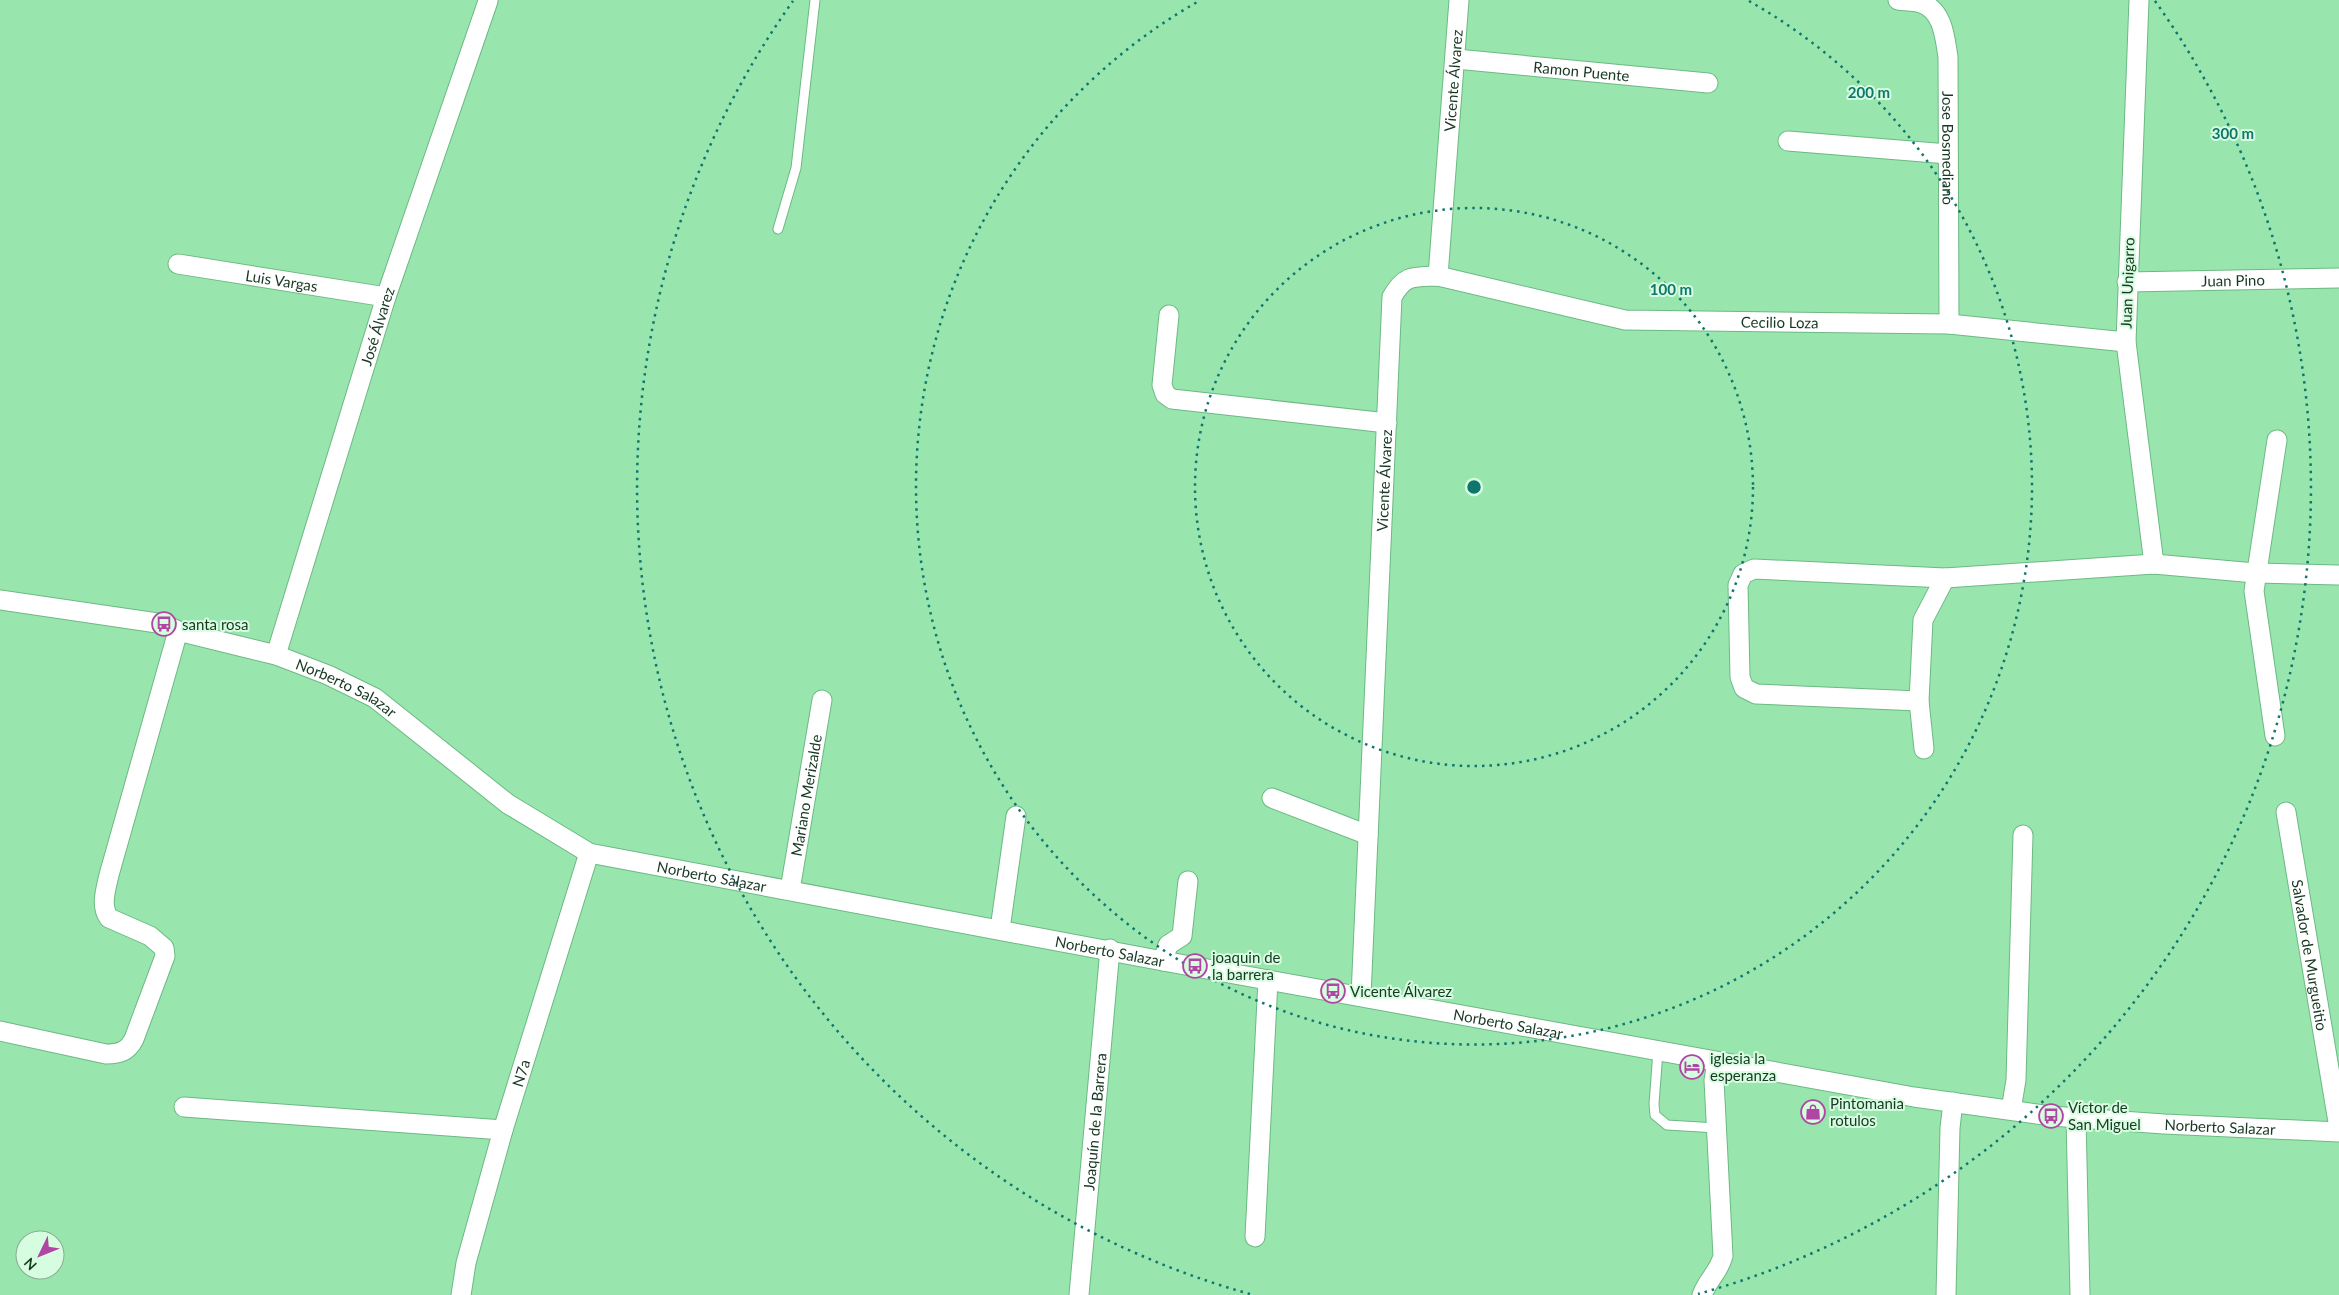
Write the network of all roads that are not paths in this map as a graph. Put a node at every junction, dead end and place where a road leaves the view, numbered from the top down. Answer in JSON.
{"nodes":[{"id":1,"x":815,"y":0,"type":"edge"},
{"id":2,"x":1459,"y":0,"type":"edge"},
{"id":3,"x":1898,"y":0,"type":"edge"},
{"id":4,"x":2139,"y":0,"type":"edge"},
{"id":5,"x":488,"y":1,"type":"edge"},
{"id":6,"x":1456,"y":59,"type":"junction"},
{"id":7,"x":1708,"y":83,"type":"dead end"},
{"id":8,"x":1788,"y":141,"type":"dead end"},
{"id":9,"x":1948,"y":154,"type":"junction"},
{"id":10,"x":778,"y":229,"type":"dead end"},
{"id":11,"x":178,"y":264,"type":"dead end"},
{"id":12,"x":1438,"y":276,"type":"junction"},
{"id":13,"x":2339,"y":278,"type":"edge"},
{"id":14,"x":2126,"y":282,"type":"junction"},
{"id":15,"x":386,"y":297,"type":"junction"},
{"id":16,"x":1169,"y":315,"type":"dead end"},
{"id":17,"x":1950,"y":324,"type":"junction"},
{"id":18,"x":2126,"y":342,"type":"junction"},
{"id":19,"x":1387,"y":423,"type":"junction"},
{"id":20,"x":2277,"y":440,"type":"dead end"},
{"id":21,"x":2154,"y":564,"type":"junction"},
{"id":22,"x":2256,"y":574,"type":"junction"},
{"id":23,"x":2339,"y":575,"type":"edge"},
{"id":24,"x":1944,"y":578,"type":"junction"},
{"id":25,"x":0,"y":600,"type":"edge"},
{"id":26,"x":178,"y":631,"type":"junction"},
{"id":27,"x":276,"y":655,"type":"junction"},
{"id":28,"x":822,"y":700,"type":"dead end"},
{"id":29,"x":1918,"y":701,"type":"junction"},
{"id":30,"x":2275,"y":736,"type":"dead end"},
{"id":31,"x":1924,"y":749,"type":"dead end"},
{"id":32,"x":1272,"y":798,"type":"dead end"},
{"id":33,"x":2286,"y":812,"type":"dead end"},
{"id":34,"x":1016,"y":816,"type":"dead end"},
{"id":35,"x":1368,"y":835,"type":"junction"},
{"id":36,"x":2023,"y":835,"type":"dead end"},
{"id":37,"x":589,"y":853,"type":"junction"},
{"id":38,"x":1188,"y":881,"type":"dead end"},
{"id":39,"x":790,"y":890,"type":"junction"},
{"id":40,"x":1000,"y":929,"type":"junction"},
{"id":41,"x":1110,"y":949,"type":"junction"},
{"id":42,"x":1163,"y":961,"type":"junction"},
{"id":43,"x":1268,"y":980,"type":"junction"},
{"id":44,"x":1361,"y":996,"type":"junction"},
{"id":45,"x":0,"y":1031,"type":"edge"},
{"id":46,"x":1658,"y":1051,"type":"junction"},
{"id":47,"x":1717,"y":1062,"type":"junction"},
{"id":48,"x":1953,"y":1102,"type":"junction"},
{"id":49,"x":184,"y":1108,"type":"dead end"},
{"id":50,"x":2011,"y":1110,"type":"junction"},
{"id":51,"x":2076,"y":1118,"type":"junction"},
{"id":52,"x":1717,"y":1128,"type":"junction"},
{"id":53,"x":2339,"y":1128,"type":"edge"},
{"id":54,"x":503,"y":1130,"type":"junction"},
{"id":55,"x":2339,"y":1132,"type":"edge"},
{"id":56,"x":1255,"y":1236,"type":"dead end"},
{"id":57,"x":461,"y":1295,"type":"edge"},
{"id":58,"x":1079,"y":1295,"type":"edge"},
{"id":59,"x":1702,"y":1295,"type":"edge"},
{"id":60,"x":1946,"y":1295,"type":"edge"},
{"id":61,"x":2080,"y":1295,"type":"edge"}],
"edges":[{"from":1,"to":10,"type":"lane"},
{"from":2,"to":6,"type":"street","name":"Vicente Álvarez"},
{"from":3,"to":9,"type":"street","name":"Jose Bosmediano"},
{"from":4,"to":14,"type":"street","name":"Juan Unigarro"},
{"from":5,"to":15,"type":"street","name":"José Álvarez"},
{"from":6,"to":7,"type":"street","name":"Ramon Puente"},
{"from":6,"to":12,"type":"street","name":"Vicente Álvarez"},
{"from":8,"to":9,"type":"street"},
{"from":9,"to":17,"type":"street","name":"Jose Bosmediano"},
{"from":11,"to":15,"type":"street","name":"Luis Vargas"},
{"from":12,"to":17,"type":"street","name":"Cecilio Loza"},
{"from":12,"to":19,"type":"street","name":"Vicente Álvarez"},
{"from":13,"to":14,"type":"street","name":"Juan Pino"},
{"from":14,"to":18,"type":"street","name":"Juan Unigarro"},
{"from":15,"to":27,"type":"street","name":"José Álvarez"},
{"from":16,"to":19,"type":"street"},
{"from":17,"to":18,"type":"street","name":"Cecilio Loza"},
{"from":18,"to":21,"type":"street","name":"Juan Unigarro"},
{"from":19,"to":35,"type":"street","name":"Vicente Álvarez"},
{"from":20,"to":22,"type":"street"},
{"from":21,"to":22,"type":"street"},
{"from":21,"to":24,"type":"street"},
{"from":22,"to":23,"type":"street"},
{"from":22,"to":30,"type":"street"},
{"from":24,"to":29,"type":"street"},
{"from":24,"to":29,"type":"street"},
{"from":25,"to":26,"type":"street","name":"Norberto Salazar"},
{"from":26,"to":27,"type":"street","name":"Norberto Salazar"},
{"from":26,"to":45,"type":"street"},
{"from":27,"to":37,"type":"street","name":"Norberto Salazar"},
{"from":28,"to":39,"type":"street","name":"Mariano Merizalde"},
{"from":29,"to":31,"type":"street"},
{"from":32,"to":35,"type":"street"},
{"from":33,"to":53,"type":"street","name":"Salvador de Murgueitio"},
{"from":34,"to":40,"type":"street"},
{"from":35,"to":44,"type":"street","name":"Vicente Álvarez"},
{"from":36,"to":50,"type":"street"},
{"from":37,"to":39,"type":"street","name":"Norberto Salazar"},
{"from":37,"to":54,"type":"street","name":"N7a"},
{"from":38,"to":42,"type":"street"},
{"from":39,"to":40,"type":"street","name":"Norberto Salazar"},
{"from":40,"to":41,"type":"street","name":"Norberto Salazar"},
{"from":41,"to":42,"type":"street","name":"Norberto Salazar"},
{"from":41,"to":58,"type":"street","name":"Joaquín de la Barrera"},
{"from":42,"to":43,"type":"street","name":"Norberto Salazar"},
{"from":43,"to":44,"type":"street","name":"Norberto Salazar"},
{"from":43,"to":56,"type":"street"},
{"from":44,"to":46,"type":"street","name":"Norberto Salazar"},
{"from":46,"to":47,"type":"street","name":"Norberto Salazar"},
{"from":46,"to":52,"type":"lane"},
{"from":47,"to":48,"type":"street","name":"Norberto Salazar"},
{"from":47,"to":52,"type":"street"},
{"from":48,"to":50,"type":"street","name":"Norberto Salazar"},
{"from":48,"to":60,"type":"street"},
{"from":49,"to":54,"type":"street"},
{"from":50,"to":51,"type":"street","name":"Norberto Salazar"},
{"from":51,"to":55,"type":"street","name":"Norberto Salazar"},
{"from":51,"to":61,"type":"street"},
{"from":52,"to":59,"type":"street"},
{"from":54,"to":57,"type":"street","name":"N7a"}]}
